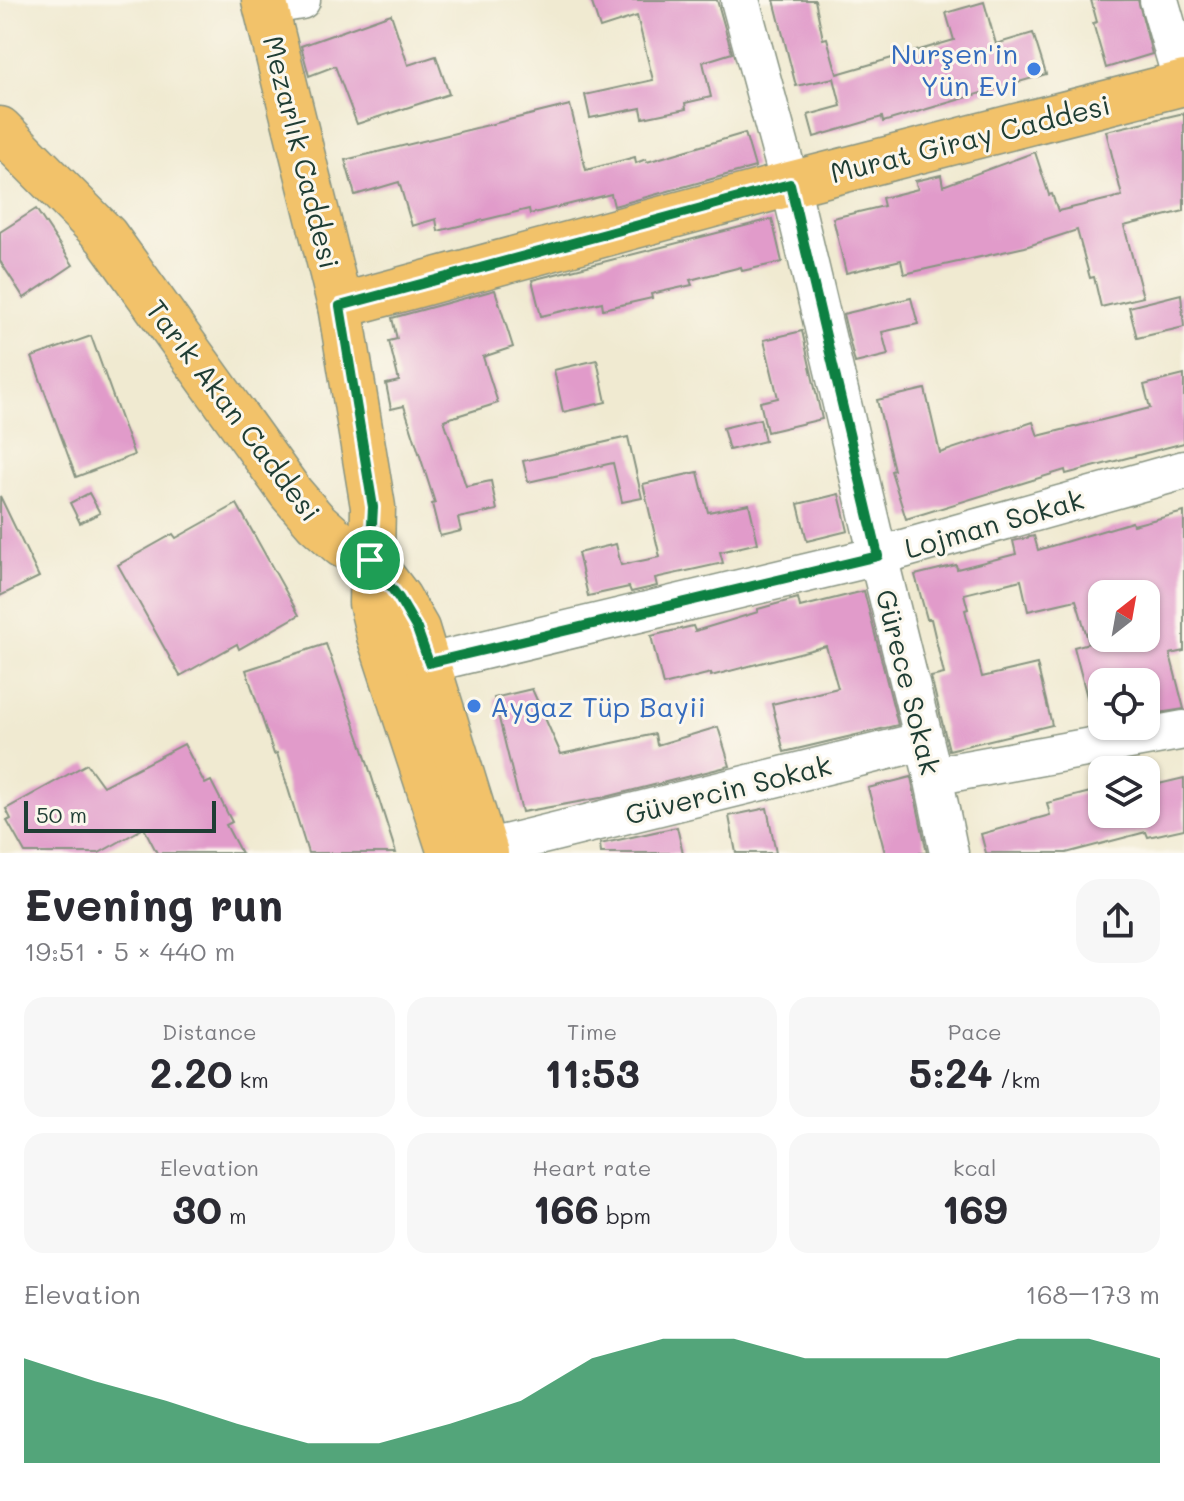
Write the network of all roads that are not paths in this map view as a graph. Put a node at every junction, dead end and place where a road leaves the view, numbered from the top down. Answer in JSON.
{"nodes":[{"id":1,"x":740,"y":0,"type":"edge"},
{"id":2,"x":1159,"y":0,"type":"edge"},
{"id":3,"x":277,"y":2,"type":"edge"},
{"id":4,"x":1184,"y":83,"type":"edge"},
{"id":5,"x":0,"y":129,"type":"edge"},
{"id":6,"x":790,"y":184,"type":"junction"},
{"id":7,"x":340,"y":306,"type":"junction"},
{"id":8,"x":1184,"y":470,"type":"edge"},
{"id":9,"x":878,"y":556,"type":"junction"},
{"id":10,"x":370,"y":560,"type":"junction"},
{"id":11,"x":429,"y":663,"type":"junction"},
{"id":12,"x":1184,"y":730,"type":"edge"},
{"id":13,"x":928,"y":758,"type":"junction"},
{"id":14,"x":474,"y":852,"type":"edge"},
{"id":15,"x":949,"y":853,"type":"edge"}],
"edges":[{"from":1,"to":6,"type":"street","name":"Gürece Sokak"},
{"from":2,"to":4,"type":"street"},
{"from":3,"to":7,"type":"main road","name":"Mezarlık Caddesi"},
{"from":4,"to":6,"type":"main road","name":"Murat Giray Caddesi"},
{"from":5,"to":10,"type":"main road","name":"Tarık Akan Caddesi"},
{"from":6,"to":7,"type":"main road","name":"Murat Giray Caddesi"},
{"from":6,"to":9,"type":"street","name":"Gürece Sokak"},
{"from":7,"to":10,"type":"main road","name":"Mezarlık Caddesi"},
{"from":8,"to":9,"type":"street","name":"Lojman Sokak"},
{"from":9,"to":11,"type":"street","name":"Lojman Sokak"},
{"from":9,"to":13,"type":"street","name":"Gürece Sokak"},
{"from":10,"to":11,"type":"main road"},
{"from":10,"to":14,"type":"main road"},
{"from":11,"to":14,"type":"main road"},
{"from":12,"to":13,"type":"street","name":"Güvercin Sokak"},
{"from":13,"to":14,"type":"street","name":"Güvercin Sokak"},
{"from":13,"to":15,"type":"street","name":"Gürece Sokak"}]}
